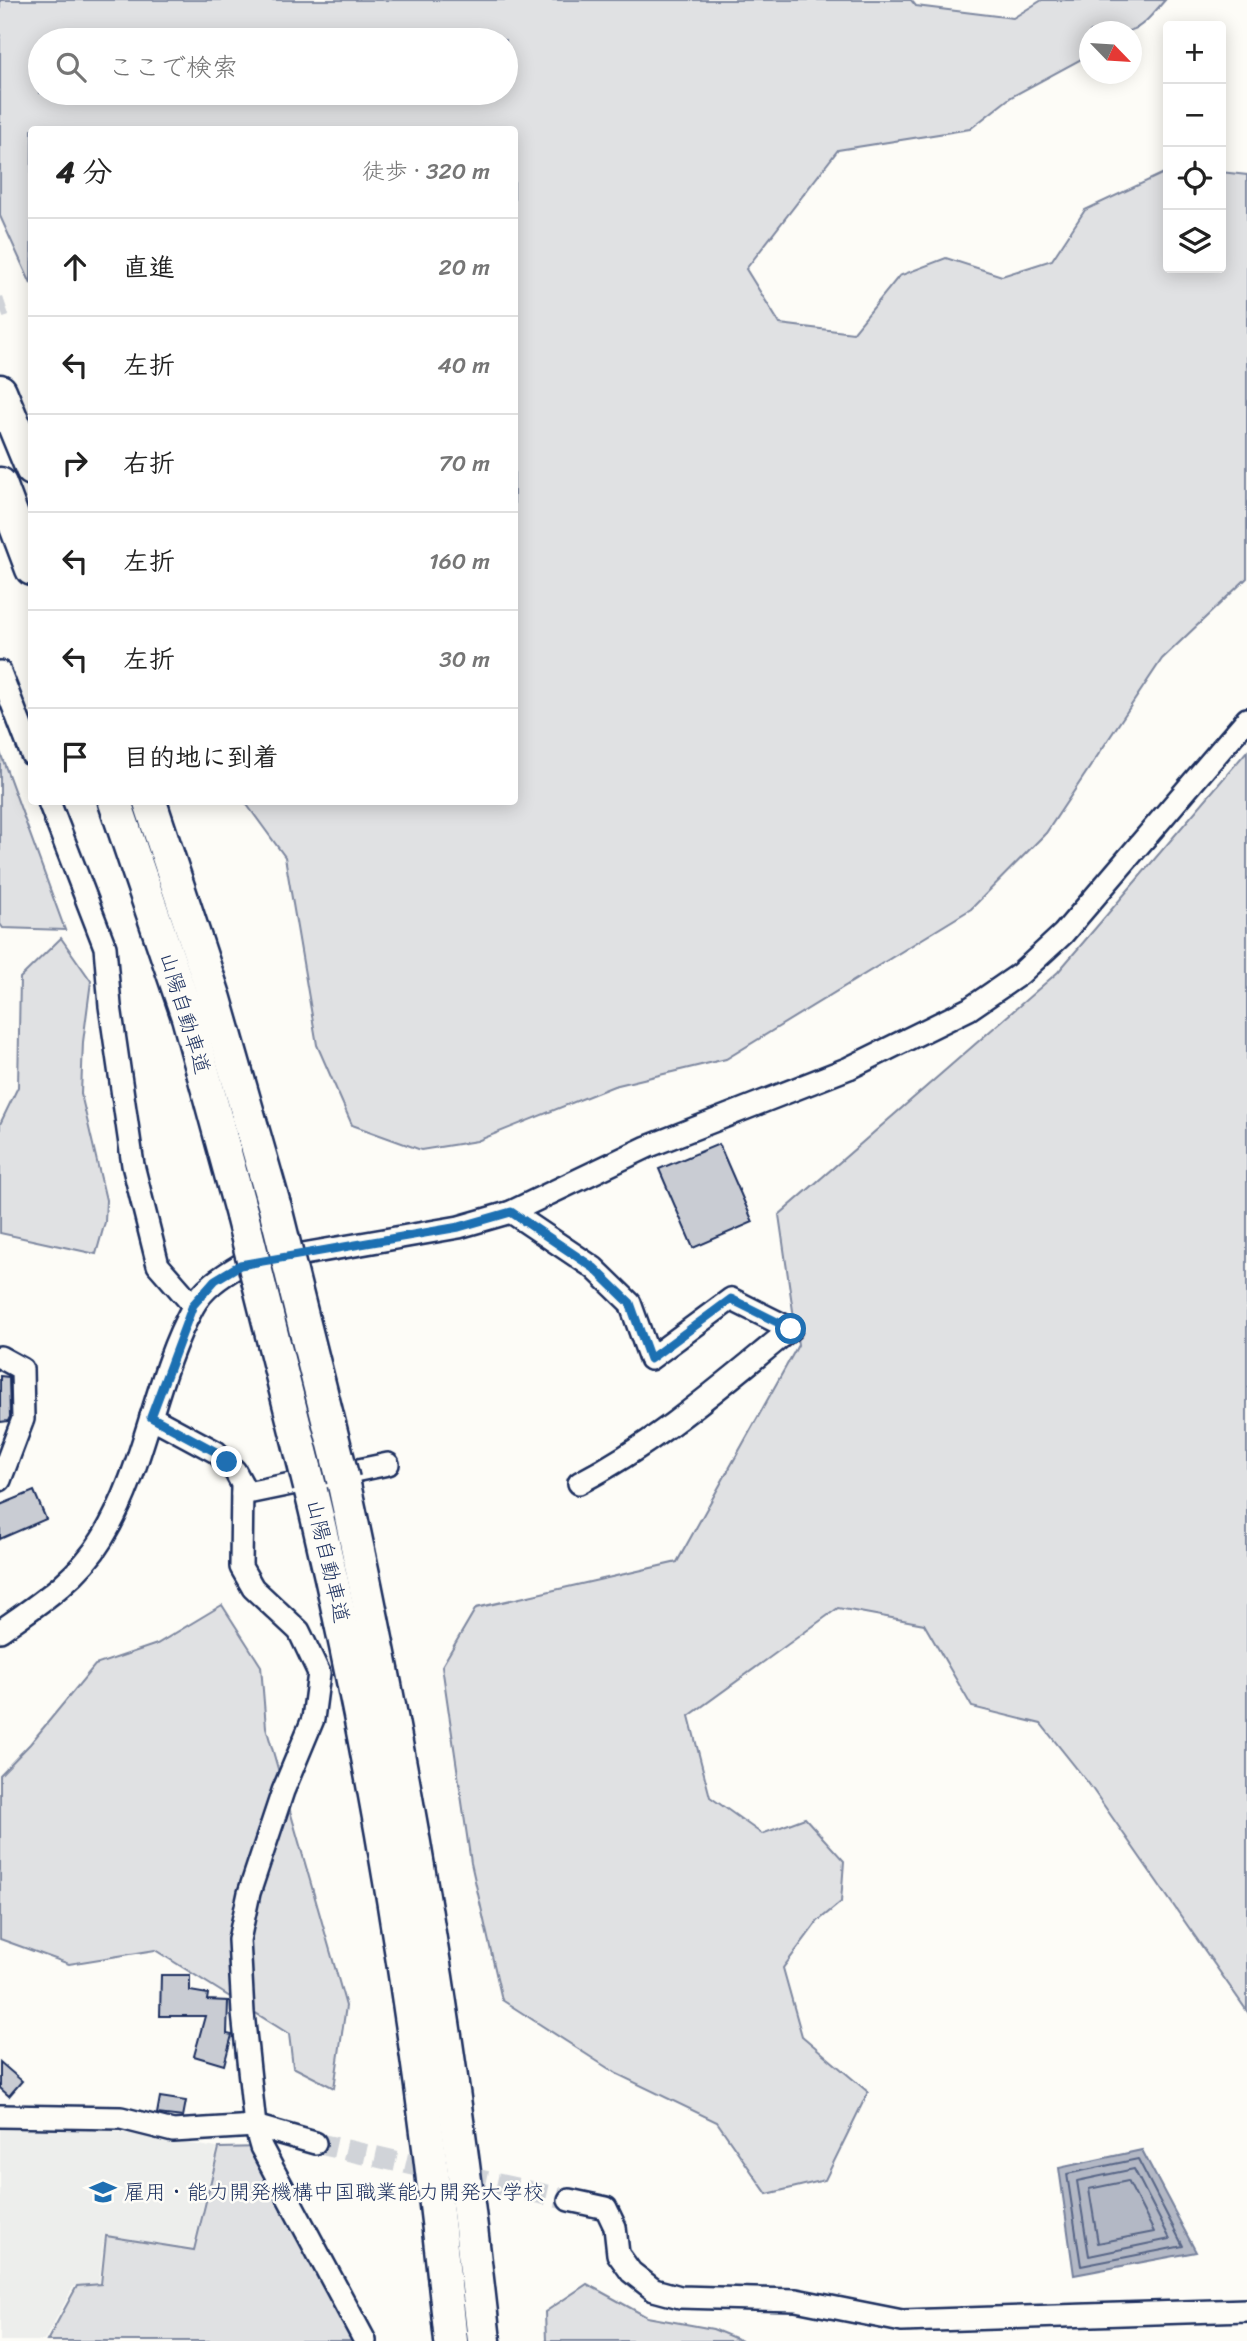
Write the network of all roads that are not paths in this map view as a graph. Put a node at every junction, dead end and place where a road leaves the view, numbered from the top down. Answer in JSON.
{"nodes":[{"id":1,"x":0,"y":391,"type":"edge"},
{"id":2,"x":28,"y":459,"type":"edge"},
{"id":3,"x":0,"y":484,"type":"edge"},
{"id":4,"x":28,"y":558,"type":"edge"},
{"id":5,"x":0,"y":672,"type":"edge"},
{"id":6,"x":1247,"y":719,"type":"edge"},
{"id":7,"x":28,"y":745,"type":"edge"},
{"id":8,"x":50,"y":805,"type":"edge"},
{"id":9,"x":116,"y":805,"type":"edge"},
{"id":10,"x":151,"y":805,"type":"edge"},
{"id":11,"x":511,"y":1212,"type":"junction"},
{"id":12,"x":193,"y":1305,"type":"junction"},
{"id":13,"x":0,"y":1357,"type":"edge"},
{"id":14,"x":151,"y":1417,"type":"junction"},
{"id":15,"x":388,"y":1464,"type":"dead end"},
{"id":16,"x":0,"y":1480,"type":"edge"},
{"id":17,"x":579,"y":1483,"type":"dead end"},
{"id":18,"x":242,"y":1494,"type":"junction"},
{"id":19,"x":0,"y":1631,"type":"edge"},
{"id":20,"x":0,"y":2116,"type":"edge"},
{"id":21,"x":255,"y":2126,"type":"junction"},
{"id":22,"x":315,"y":2143,"type":"tunnel mouth"},
{"id":23,"x":569,"y":2200,"type":"tunnel mouth"},
{"id":24,"x":1247,"y":2310,"type":"edge"},
{"id":25,"x":365,"y":2341,"type":"edge"},
{"id":26,"x":451,"y":2341,"type":"edge"},
{"id":27,"x":484,"y":2341,"type":"edge"}],
"edges":[{"from":1,"to":2,"type":"highway"},
{"from":3,"to":4,"type":"highway"},
{"from":5,"to":7,"type":"street"},
{"from":6,"to":11,"type":"street"},
{"from":8,"to":12,"type":"street"},
{"from":9,"to":26,"type":"highway","name":"山陽自動車道","bridge":true},
{"from":10,"to":27,"type":"highway","name":"山陽自動車道","bridge":true},
{"from":11,"to":12,"type":"street"},
{"from":11,"to":17,"type":"street"},
{"from":12,"to":14,"type":"street"},
{"from":13,"to":16,"type":"street"},
{"from":14,"to":18,"type":"street"},
{"from":14,"to":19,"type":"street"},
{"from":15,"to":18,"type":"street"},
{"from":18,"to":21,"type":"street"},
{"from":20,"to":21,"type":"street"},
{"from":21,"to":22,"type":"street"},
{"from":21,"to":25,"type":"street"},
{"from":23,"to":24,"type":"street"}]}
